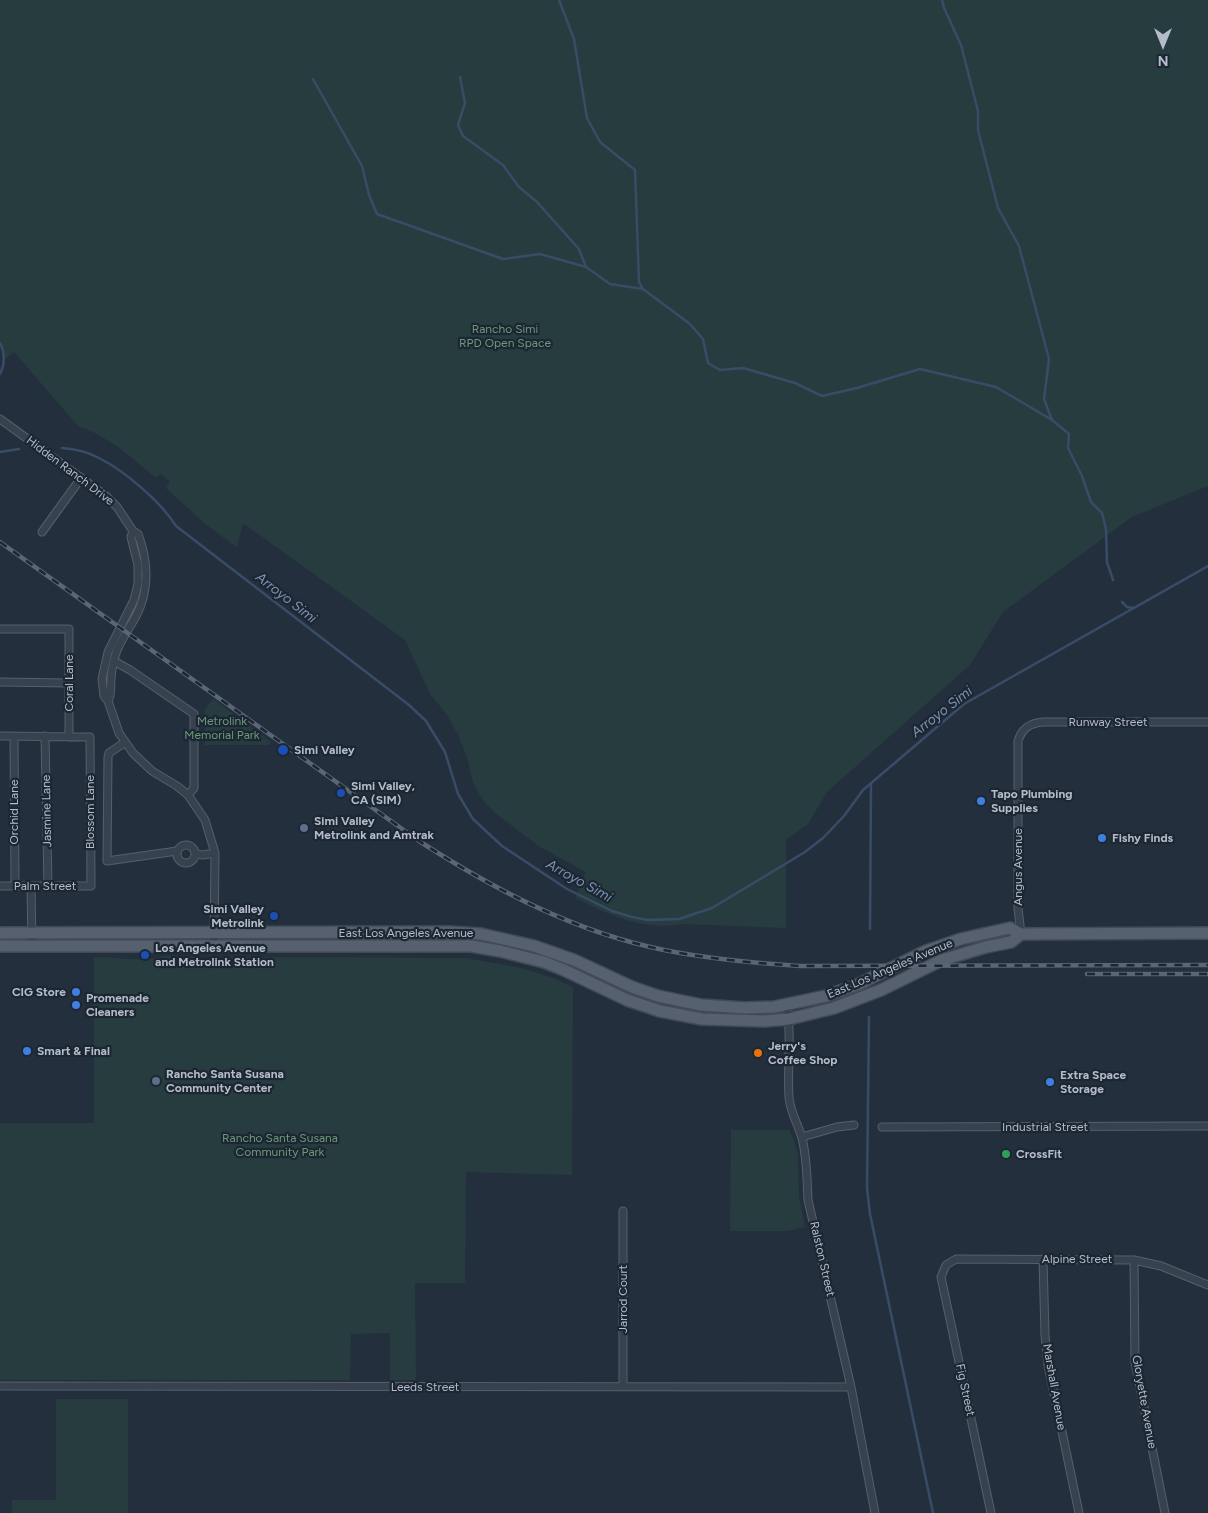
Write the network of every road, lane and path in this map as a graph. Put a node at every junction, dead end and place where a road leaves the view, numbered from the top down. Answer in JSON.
{"nodes":[{"id":1,"x":0,"y":419,"type":"edge"},
{"id":2,"x":81,"y":478,"type":"junction"},
{"id":3,"x":132,"y":531,"type":"junction"},
{"id":4,"x":42,"y":532,"type":"dead end"},
{"id":5,"x":0,"y":629,"type":"edge"},
{"id":6,"x":114,"y":661,"type":"junction"},
{"id":7,"x":0,"y":682,"type":"edge"},
{"id":8,"x":69,"y":683,"type":"junction"},
{"id":9,"x":108,"y":701,"type":"junction"},
{"id":10,"x":1208,"y":722,"type":"edge"},
{"id":11,"x":0,"y":736,"type":"edge"},
{"id":12,"x":45,"y":736,"type":"junction"},
{"id":13,"x":69,"y":736,"type":"junction"},
{"id":14,"x":14,"y":737,"type":"junction"},
{"id":15,"x":1018,"y":740,"type":"joint"},
{"id":16,"x":124,"y":743,"type":"junction"},
{"id":17,"x":188,"y":795,"type":"junction"},
{"id":18,"x":177,"y":851,"type":"junction"},
{"id":19,"x":215,"y":853,"type":"junction"},
{"id":20,"x":196,"y":854,"type":"junction"},
{"id":21,"x":0,"y":886,"type":"edge"},
{"id":22,"x":15,"y":886,"type":"junction"},
{"id":23,"x":31,"y":886,"type":"junction"},
{"id":24,"x":48,"y":886,"type":"junction"},
{"id":25,"x":91,"y":886,"type":"joint"},
{"id":26,"x":0,"y":933,"type":"edge"},
{"id":27,"x":31,"y":933,"type":"junction"},
{"id":28,"x":214,"y":933,"type":"junction"},
{"id":29,"x":1208,"y":933,"type":"edge"},
{"id":30,"x":1021,"y":934,"type":"junction"},
{"id":31,"x":0,"y":946,"type":"edge"},
{"id":32,"x":214,"y":946,"type":"junction"},
{"id":33,"x":32,"y":947,"type":"junction"},
{"id":34,"x":787,"y":1004,"type":"junction"},
{"id":35,"x":789,"y":1019,"type":"junction"},
{"id":36,"x":854,"y":1125,"type":"dead end"},
{"id":37,"x":1208,"y":1126,"type":"edge"},
{"id":38,"x":882,"y":1127,"type":"dead end"},
{"id":39,"x":802,"y":1137,"type":"junction"},
{"id":40,"x":623,"y":1211,"type":"dead end"},
{"id":41,"x":1043,"y":1259,"type":"junction"},
{"id":42,"x":1134,"y":1260,"type":"junction"},
{"id":43,"x":944,"y":1267,"type":"joint"},
{"id":44,"x":1208,"y":1285,"type":"edge"},
{"id":45,"x":0,"y":1386,"type":"edge"},
{"id":46,"x":623,"y":1387,"type":"junction"},
{"id":47,"x":850,"y":1387,"type":"junction"},
{"id":48,"x":876,"y":1513,"type":"edge"},
{"id":49,"x":990,"y":1513,"type":"edge"},
{"id":50,"x":1078,"y":1513,"type":"edge"},
{"id":51,"x":1165,"y":1513,"type":"edge"}],
"edges":[{"from":1,"to":2,"type":"street","name":"Hidden Ranch Drive"},
{"from":2,"to":3,"type":"street","name":"Hidden Ranch Drive"},
{"from":2,"to":4,"type":"street"},
{"from":3,"to":6,"type":"street","name":"Hidden Ranch Drive"},
{"from":3,"to":9,"type":"street","name":"Hidden Ranch Drive"},
{"from":5,"to":8,"type":"street","name":"Coral Lane"},
{"from":6,"to":9,"type":"street","name":"Hidden Ranch Drive"},
{"from":6,"to":17,"type":"street"},
{"from":7,"to":8,"type":"street"},
{"from":8,"to":13,"type":"street","name":"Coral Lane"},
{"from":9,"to":16,"type":"street","name":"Hidden Ranch Drive"},
{"from":10,"to":15,"type":"street","name":"Runway Street"},
{"from":11,"to":14,"type":"street"},
{"from":12,"to":13,"type":"street"},
{"from":12,"to":14,"type":"street"},
{"from":12,"to":24,"type":"street","name":"Jasmine Lane"},
{"from":13,"to":25,"type":"street","name":"Blossom Lane"},
{"from":14,"to":22,"type":"street","name":"Orchid Lane"},
{"from":15,"to":30,"type":"street","name":"Angus Avenue"},
{"from":16,"to":17,"type":"street","name":"Hidden Ranch Drive"},
{"from":16,"to":18,"type":"street"},
{"from":17,"to":19,"type":"street","name":"Hidden Ranch Drive"},
{"from":18,"to":20,"type":"street"},
{"from":18,"to":20,"type":"street"},
{"from":19,"to":20,"type":"street"},
{"from":19,"to":28,"type":"street","name":"Hidden Ranch Drive"},
{"from":21,"to":22,"type":"street","name":"Palm Street"},
{"from":22,"to":23,"type":"street","name":"Palm Street"},
{"from":23,"to":24,"type":"street","name":"Palm Street"},
{"from":23,"to":27,"type":"street"},
{"from":24,"to":25,"type":"street","name":"Palm Street"},
{"from":26,"to":27,"type":"main road","name":"East Los Angeles Avenue"},
{"from":27,"to":28,"type":"main road","name":"East Los Angeles Avenue"},
{"from":27,"to":33,"type":"street"},
{"from":28,"to":32,"type":"street","name":"Hidden Ranch Drive"},
{"from":28,"to":34,"type":"main road","name":"East Los Angeles Avenue"},
{"from":29,"to":30,"type":"main road","name":"East Los Angeles Avenue"},
{"from":30,"to":34,"type":"main road","name":"East Los Angeles Avenue"},
{"from":30,"to":35,"type":"main road","name":"East Los Angeles Avenue"},
{"from":31,"to":33,"type":"main road","name":"East Los Angeles Avenue"},
{"from":32,"to":33,"type":"main road","name":"East Los Angeles Avenue"},
{"from":32,"to":35,"type":"main road","name":"East Los Angeles Avenue"},
{"from":34,"to":35,"type":"street","name":"Ralston Street"},
{"from":35,"to":39,"type":"street","name":"Ralston Street"},
{"from":36,"to":39,"type":"street"},
{"from":37,"to":38,"type":"street","name":"Industrial Street"},
{"from":39,"to":47,"type":"street","name":"Ralston Street"},
{"from":40,"to":46,"type":"street","name":"Jarrod Court"},
{"from":41,"to":42,"type":"street","name":"Alpine Street"},
{"from":41,"to":43,"type":"street","name":"Alpine Street"},
{"from":41,"to":50,"type":"street","name":"Marshall Avenue"},
{"from":42,"to":44,"type":"street","name":"Alpine Street"},
{"from":42,"to":51,"type":"street","name":"Gloryette Avenue"},
{"from":43,"to":49,"type":"street","name":"Fig Street"},
{"from":45,"to":46,"type":"street","name":"Leeds Street"},
{"from":46,"to":47,"type":"street","name":"Leeds Street"},
{"from":47,"to":48,"type":"street","name":"Ralston Street"}]}
